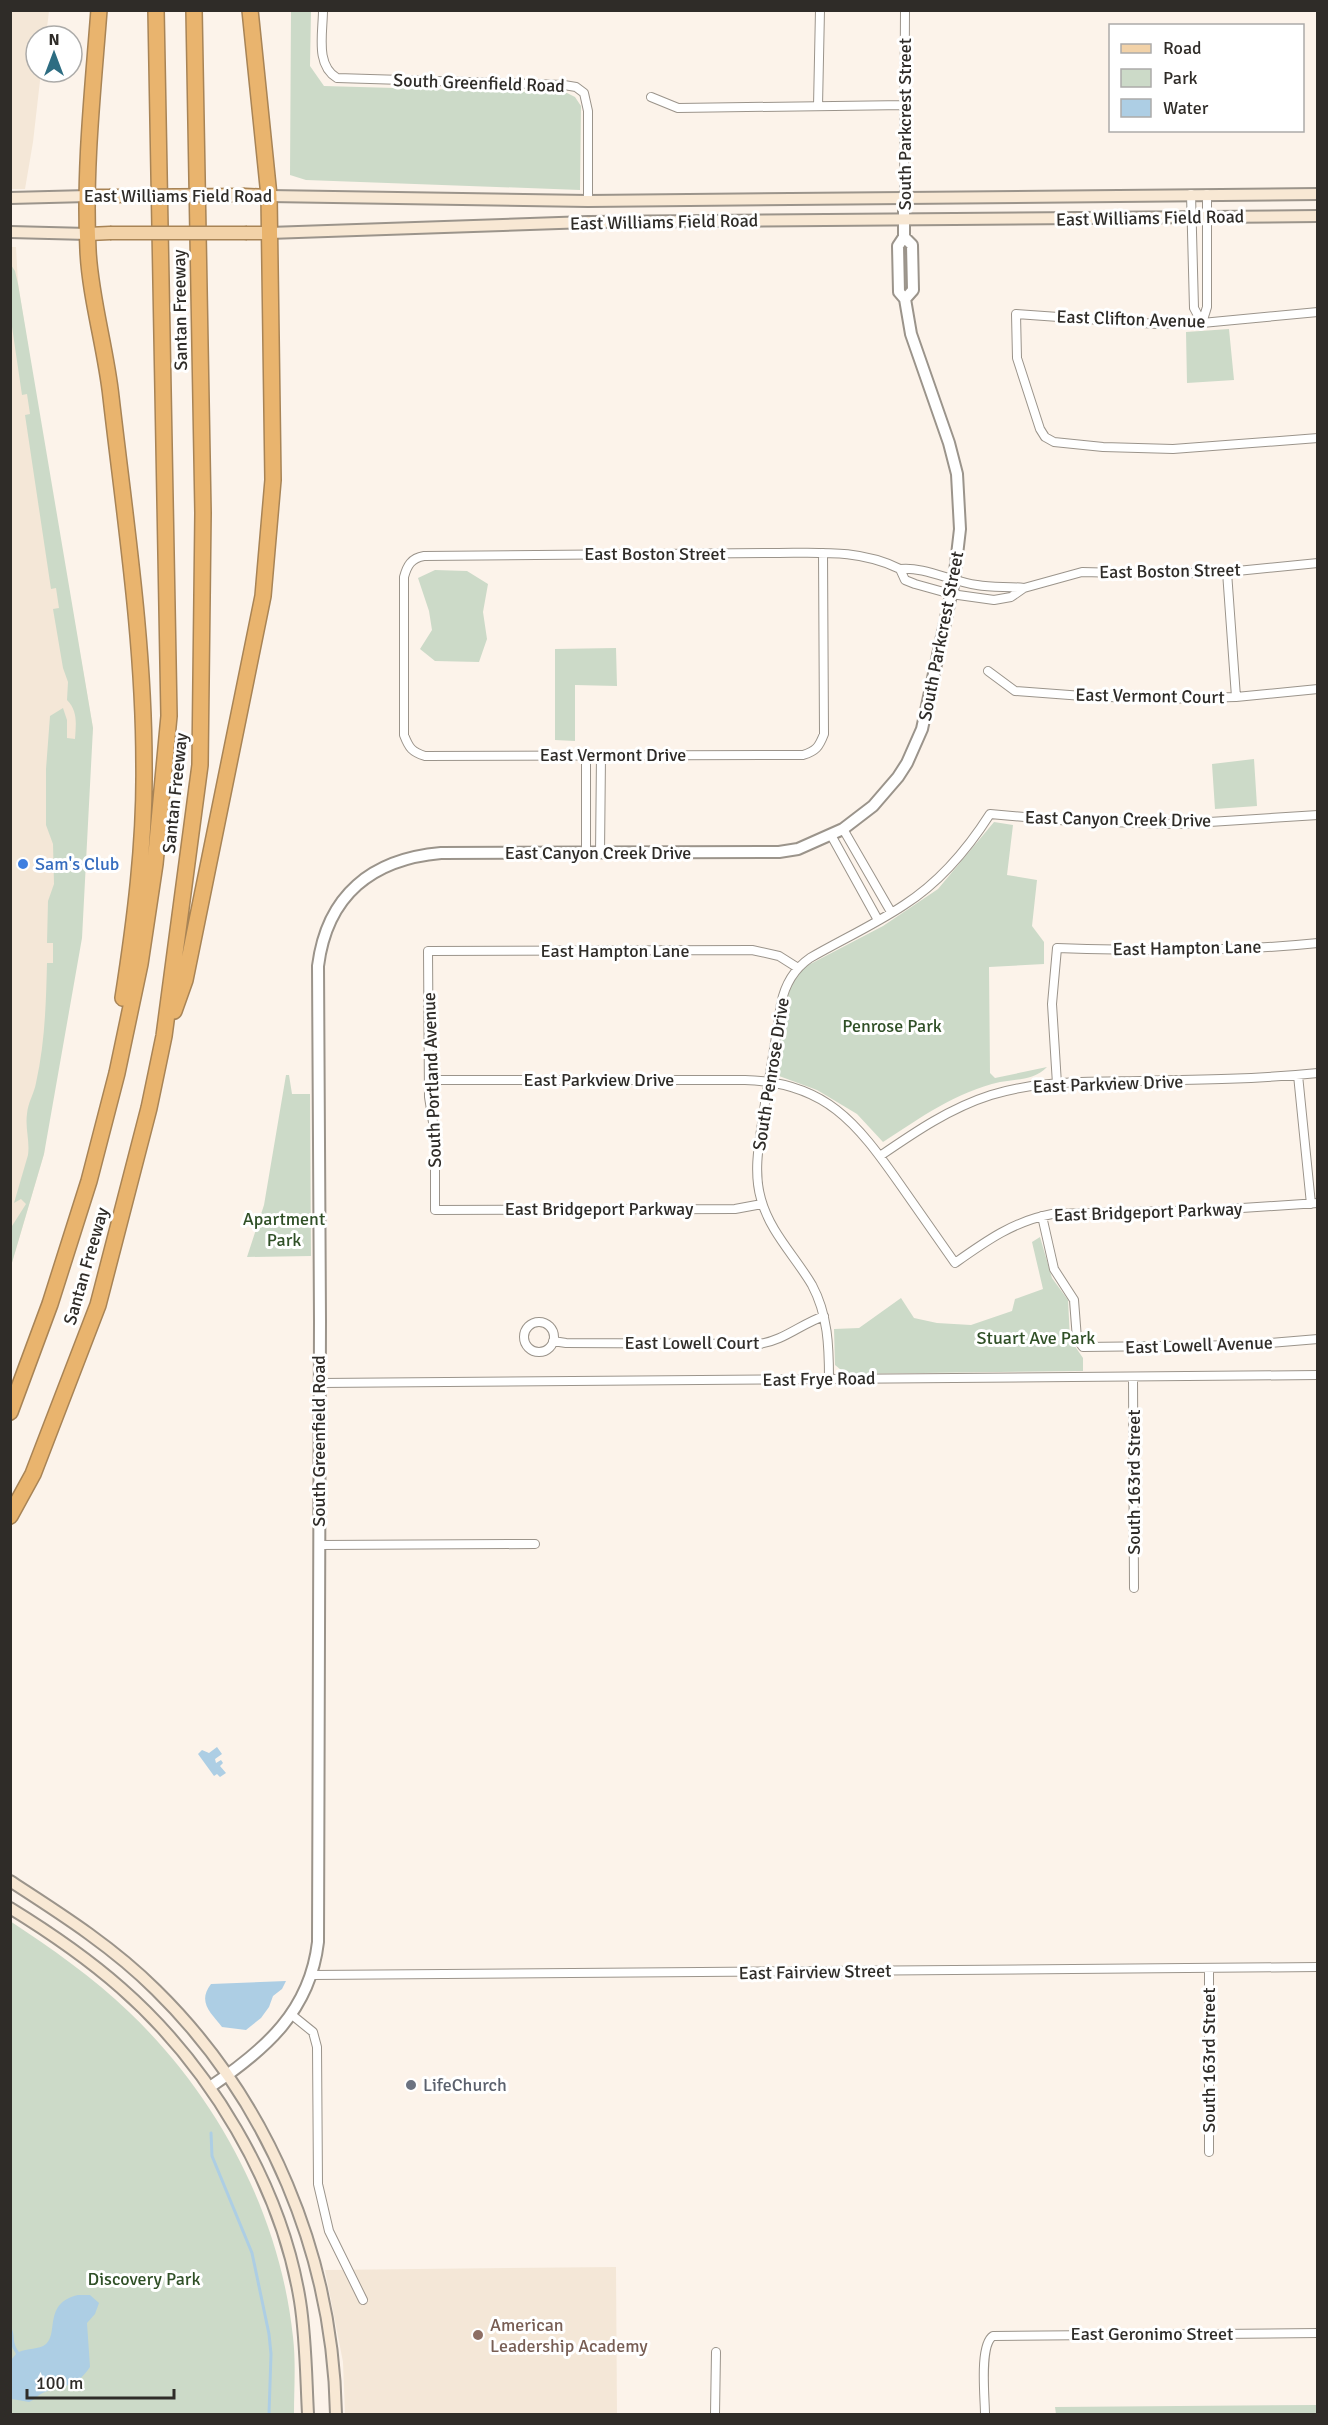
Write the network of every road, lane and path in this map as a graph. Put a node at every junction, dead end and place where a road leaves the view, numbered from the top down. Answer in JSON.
{"nodes":[{"id":1,"x":99,"y":10,"type":"edge"},
{"id":2,"x":156,"y":10,"type":"edge"},
{"id":3,"x":194,"y":10,"type":"edge"},
{"id":4,"x":250,"y":10,"type":"edge"},
{"id":5,"x":323,"y":10,"type":"edge"},
{"id":6,"x":820,"y":10,"type":"edge"},
{"id":7,"x":905,"y":10,"type":"edge"},
{"id":8,"x":651,"y":97,"type":"dead end"},
{"id":9,"x":906,"y":105,"type":"junction"},
{"id":10,"x":818,"y":106,"type":"junction"},
{"id":11,"x":1191,"y":194,"type":"junction"},
{"id":12,"x":1207,"y":194,"type":"junction"},
{"id":13,"x":1317,"y":194,"type":"edge"},
{"id":14,"x":88,"y":196,"type":"junction"},
{"id":15,"x":269,"y":196,"type":"junction"},
{"id":16,"x":904,"y":196,"type":"junction"},
{"id":17,"x":10,"y":198,"type":"edge"},
{"id":18,"x":588,"y":201,"type":"junction"},
{"id":19,"x":1317,"y":216,"type":"edge"},
{"id":20,"x":1206,"y":217,"type":"junction"},
{"id":21,"x":1190,"y":218,"type":"junction"},
{"id":22,"x":904,"y":220,"type":"junction"},
{"id":23,"x":10,"y":232,"type":"edge"},
{"id":24,"x":269,"y":233,"type":"junction"},
{"id":25,"x":88,"y":234,"type":"junction"},
{"id":26,"x":1317,"y":312,"type":"edge"},
{"id":27,"x":1202,"y":323,"type":"junction"},
{"id":28,"x":1317,"y":438,"type":"edge"},
{"id":29,"x":824,"y":553,"type":"junction"},
{"id":30,"x":1317,"y":563,"type":"edge"},
{"id":31,"x":900,"y":569,"type":"junction"},
{"id":32,"x":1227,"y":572,"type":"junction"},
{"id":33,"x":954,"y":581,"type":"junction"},
{"id":34,"x":1024,"y":588,"type":"junction"},
{"id":35,"x":951,"y":594,"type":"junction"},
{"id":36,"x":988,"y":671,"type":"dead end"},
{"id":37,"x":1317,"y":689,"type":"edge"},
{"id":38,"x":1236,"y":697,"type":"junction"},
{"id":39,"x":408,"y":747,"type":"joint"},
{"id":40,"x":586,"y":756,"type":"junction"},
{"id":41,"x":600,"y":756,"type":"junction"},
{"id":42,"x":990,"y":814,"type":"joint"},
{"id":43,"x":1317,"y":815,"type":"edge"},
{"id":44,"x":843,"y":829,"type":"junction"},
{"id":45,"x":831,"y":835,"type":"junction"},
{"id":46,"x":586,"y":854,"type":"junction"},
{"id":47,"x":600,"y":854,"type":"junction"},
{"id":48,"x":366,"y":877,"type":"joint"},
{"id":49,"x":891,"y":912,"type":"junction"},
{"id":50,"x":878,"y":920,"type":"junction"},
{"id":51,"x":1317,"y":943,"type":"edge"},
{"id":52,"x":428,"y":951,"type":"joint"},
{"id":53,"x":798,"y":968,"type":"junction"},
{"id":54,"x":164,"y":1036,"type":"junction"},
{"id":55,"x":117,"y":1073,"type":"junction"},
{"id":56,"x":1317,"y":1073,"type":"edge"},
{"id":57,"x":1298,"y":1075,"type":"junction"},
{"id":58,"x":429,"y":1080,"type":"junction"},
{"id":59,"x":769,"y":1081,"type":"junction"},
{"id":60,"x":1057,"y":1083,"type":"junction"},
{"id":61,"x":880,"y":1156,"type":"junction"},
{"id":62,"x":762,"y":1204,"type":"junction"},
{"id":63,"x":1314,"y":1204,"type":"edge"},
{"id":64,"x":435,"y":1210,"type":"joint"},
{"id":65,"x":1042,"y":1216,"type":"junction"},
{"id":66,"x":955,"y":1263,"type":"joint"},
{"id":67,"x":824,"y":1316,"type":"junction"},
{"id":68,"x":1317,"y":1339,"type":"edge"},
{"id":69,"x":553,"y":1341,"type":"dead end"},
{"id":70,"x":1317,"y":1375,"type":"edge"},
{"id":71,"x":1133,"y":1377,"type":"junction"},
{"id":72,"x":829,"y":1379,"type":"junction"},
{"id":73,"x":320,"y":1383,"type":"junction"},
{"id":74,"x":10,"y":1412,"type":"edge"},
{"id":75,"x":10,"y":1516,"type":"edge"},
{"id":76,"x":535,"y":1544,"type":"dead end"},
{"id":77,"x":319,"y":1545,"type":"junction"},
{"id":78,"x":1134,"y":1588,"type":"dead end"},
{"id":79,"x":10,"y":1881,"type":"edge"},
{"id":80,"x":10,"y":1908,"type":"edge"},
{"id":81,"x":1317,"y":1967,"type":"edge"},
{"id":82,"x":1209,"y":1968,"type":"junction"},
{"id":83,"x":312,"y":1975,"type":"junction"},
{"id":84,"x":292,"y":2015,"type":"junction"},
{"id":85,"x":228,"y":2075,"type":"junction"},
{"id":86,"x":210,"y":2087,"type":"junction"},
{"id":87,"x":1209,"y":2152,"type":"dead end"},
{"id":88,"x":363,"y":2300,"type":"dead end"},
{"id":89,"x":1317,"y":2333,"type":"edge"},
{"id":90,"x":716,"y":2352,"type":"dead end"},
{"id":91,"x":308,"y":2415,"type":"edge"},
{"id":92,"x":336,"y":2415,"type":"edge"},
{"id":93,"x":715,"y":2415,"type":"edge"},
{"id":94,"x":985,"y":2415,"type":"edge"}],
"edges":[{"from":1,"to":14,"type":"highway"},
{"from":2,"to":55,"type":"highway","name":"Santan Freeway"},
{"from":3,"to":54,"type":"highway","name":"Santan Freeway"},
{"from":4,"to":15,"type":"highway"},
{"from":5,"to":18,"type":"street","name":"South Greenfield Road"},
{"from":6,"to":10,"type":"street"},
{"from":7,"to":9,"type":"street","name":"South Parkcrest Street"},
{"from":8,"to":10,"type":"street"},
{"from":9,"to":10,"type":"street"},
{"from":9,"to":16,"type":"street","name":"South Parkcrest Street"},
{"from":11,"to":12,"type":"main road","name":"East Williams Field Road"},
{"from":11,"to":16,"type":"main road","name":"East Williams Field Road"},
{"from":11,"to":21,"type":"street"},
{"from":12,"to":13,"type":"main road","name":"East Williams Field Road"},
{"from":12,"to":20,"type":"street"},
{"from":14,"to":15,"type":"main road","name":"East Williams Field Road","bridge":true},
{"from":14,"to":17,"type":"main road","name":"East Williams Field Road"},
{"from":14,"to":25,"type":"highway"},
{"from":15,"to":18,"type":"main road","name":"East Williams Field Road"},
{"from":15,"to":24,"type":"highway"},
{"from":16,"to":18,"type":"main road","name":"East Williams Field Road"},
{"from":16,"to":22,"type":"street","name":"South Parkcrest Street"},
{"from":19,"to":20,"type":"main road","name":"East Williams Field Road"},
{"from":20,"to":21,"type":"main road","name":"East Williams Field Road"},
{"from":20,"to":27,"type":"street"},
{"from":21,"to":22,"type":"main road","name":"East Williams Field Road"},
{"from":21,"to":27,"type":"street"},
{"from":22,"to":24,"type":"main road","name":"East Williams Field Road"},
{"from":22,"to":33,"type":"street","name":"South Parkcrest Street"},
{"from":23,"to":25,"type":"main road","name":"East Williams Field Road"},
{"from":24,"to":25,"type":"main road","name":"East Williams Field Road","bridge":true},
{"from":24,"to":54,"type":"highway"},
{"from":25,"to":55,"type":"highway"},
{"from":26,"to":27,"type":"street","name":"East Clifton Avenue"},
{"from":27,"to":28,"type":"street","name":"East Clifton Avenue"},
{"from":29,"to":31,"type":"street","name":"East Boston Street"},
{"from":29,"to":39,"type":"street","name":"East Boston Street"},
{"from":29,"to":41,"type":"street","name":"East Vermont Drive"},
{"from":30,"to":32,"type":"street","name":"East Boston Street"},
{"from":31,"to":33,"type":"street","name":"East Boston Street"},
{"from":31,"to":35,"type":"street","name":"East Boston Street"},
{"from":32,"to":34,"type":"street","name":"East Boston Street"},
{"from":32,"to":38,"type":"street"},
{"from":33,"to":34,"type":"street","name":"East Boston Street"},
{"from":33,"to":35,"type":"street","name":"South Parkcrest Street"},
{"from":34,"to":35,"type":"street","name":"East Boston Street"},
{"from":35,"to":44,"type":"street","name":"South Parkcrest Street"},
{"from":36,"to":38,"type":"street","name":"East Vermont Court"},
{"from":37,"to":38,"type":"street","name":"East Vermont Court"},
{"from":39,"to":40,"type":"street","name":"East Vermont Drive"},
{"from":40,"to":41,"type":"street","name":"East Vermont Drive"},
{"from":40,"to":46,"type":"street"},
{"from":41,"to":47,"type":"street"},
{"from":42,"to":43,"type":"street","name":"East Canyon Creek Drive"},
{"from":42,"to":49,"type":"street","name":"South Penrose Drive"},
{"from":44,"to":45,"type":"street","name":"South Parkcrest Street"},
{"from":44,"to":49,"type":"street"},
{"from":45,"to":47,"type":"street","name":"East Canyon Creek Drive"},
{"from":45,"to":50,"type":"street"},
{"from":46,"to":47,"type":"street","name":"East Canyon Creek Drive"},
{"from":46,"to":48,"type":"street","name":"East Canyon Creek Drive"},
{"from":48,"to":73,"type":"street","name":"South Greenfield Road"},
{"from":49,"to":50,"type":"street","name":"South Penrose Drive"},
{"from":50,"to":53,"type":"street","name":"South Penrose Drive"},
{"from":51,"to":60,"type":"street","name":"East Hampton Lane"},
{"from":52,"to":53,"type":"street","name":"East Hampton Lane"},
{"from":52,"to":58,"type":"street","name":"South Portland Avenue"},
{"from":53,"to":59,"type":"street","name":"South Penrose Drive"},
{"from":54,"to":75,"type":"highway","name":"Santan Freeway"},
{"from":55,"to":74,"type":"highway","name":"Santan Freeway"},
{"from":56,"to":57,"type":"street","name":"East Parkview Drive"},
{"from":57,"to":60,"type":"street","name":"East Parkview Drive"},
{"from":57,"to":63,"type":"street"},
{"from":58,"to":59,"type":"street","name":"East Parkview Drive"},
{"from":58,"to":64,"type":"street","name":"South Portland Avenue"},
{"from":59,"to":61,"type":"street","name":"East Parkview Drive"},
{"from":59,"to":62,"type":"street","name":"South Penrose Drive"},
{"from":60,"to":61,"type":"street","name":"East Parkview Drive"},
{"from":61,"to":66,"type":"street","name":"East Parkview Drive"},
{"from":62,"to":64,"type":"street","name":"East Bridgeport Parkway"},
{"from":62,"to":67,"type":"street","name":"South Penrose Drive"},
{"from":63,"to":65,"type":"street","name":"East Bridgeport Parkway"},
{"from":65,"to":66,"type":"street","name":"East Bridgeport Parkway"},
{"from":65,"to":68,"type":"street","name":"East Lowell Avenue"},
{"from":67,"to":69,"type":"street","name":"East Lowell Court"},
{"from":67,"to":72,"type":"street","name":"South Penrose Drive"},
{"from":70,"to":71,"type":"street","name":"East Frye Road"},
{"from":71,"to":72,"type":"street","name":"East Frye Road"},
{"from":71,"to":78,"type":"street","name":"South 163rd Street"},
{"from":72,"to":73,"type":"street","name":"East Frye Road"},
{"from":73,"to":77,"type":"street","name":"South Greenfield Road"},
{"from":76,"to":77,"type":"street"},
{"from":77,"to":83,"type":"street","name":"South Greenfield Road"},
{"from":79,"to":85,"type":"main road"},
{"from":80,"to":86,"type":"main road"},
{"from":81,"to":82,"type":"street","name":"East Fairview Street"},
{"from":82,"to":83,"type":"street","name":"East Fairview Street"},
{"from":82,"to":87,"type":"street","name":"South 163rd Street"},
{"from":83,"to":84,"type":"street","name":"South Greenfield Road"},
{"from":84,"to":85,"type":"street","name":"South Greenfield Road"},
{"from":84,"to":88,"type":"street"},
{"from":85,"to":86,"type":"street","name":"South Greenfield Road"},
{"from":85,"to":92,"type":"main road"},
{"from":86,"to":91,"type":"main road"},
{"from":89,"to":94,"type":"street","name":"East Geronimo Street"},
{"from":90,"to":93,"type":"street"}]}
